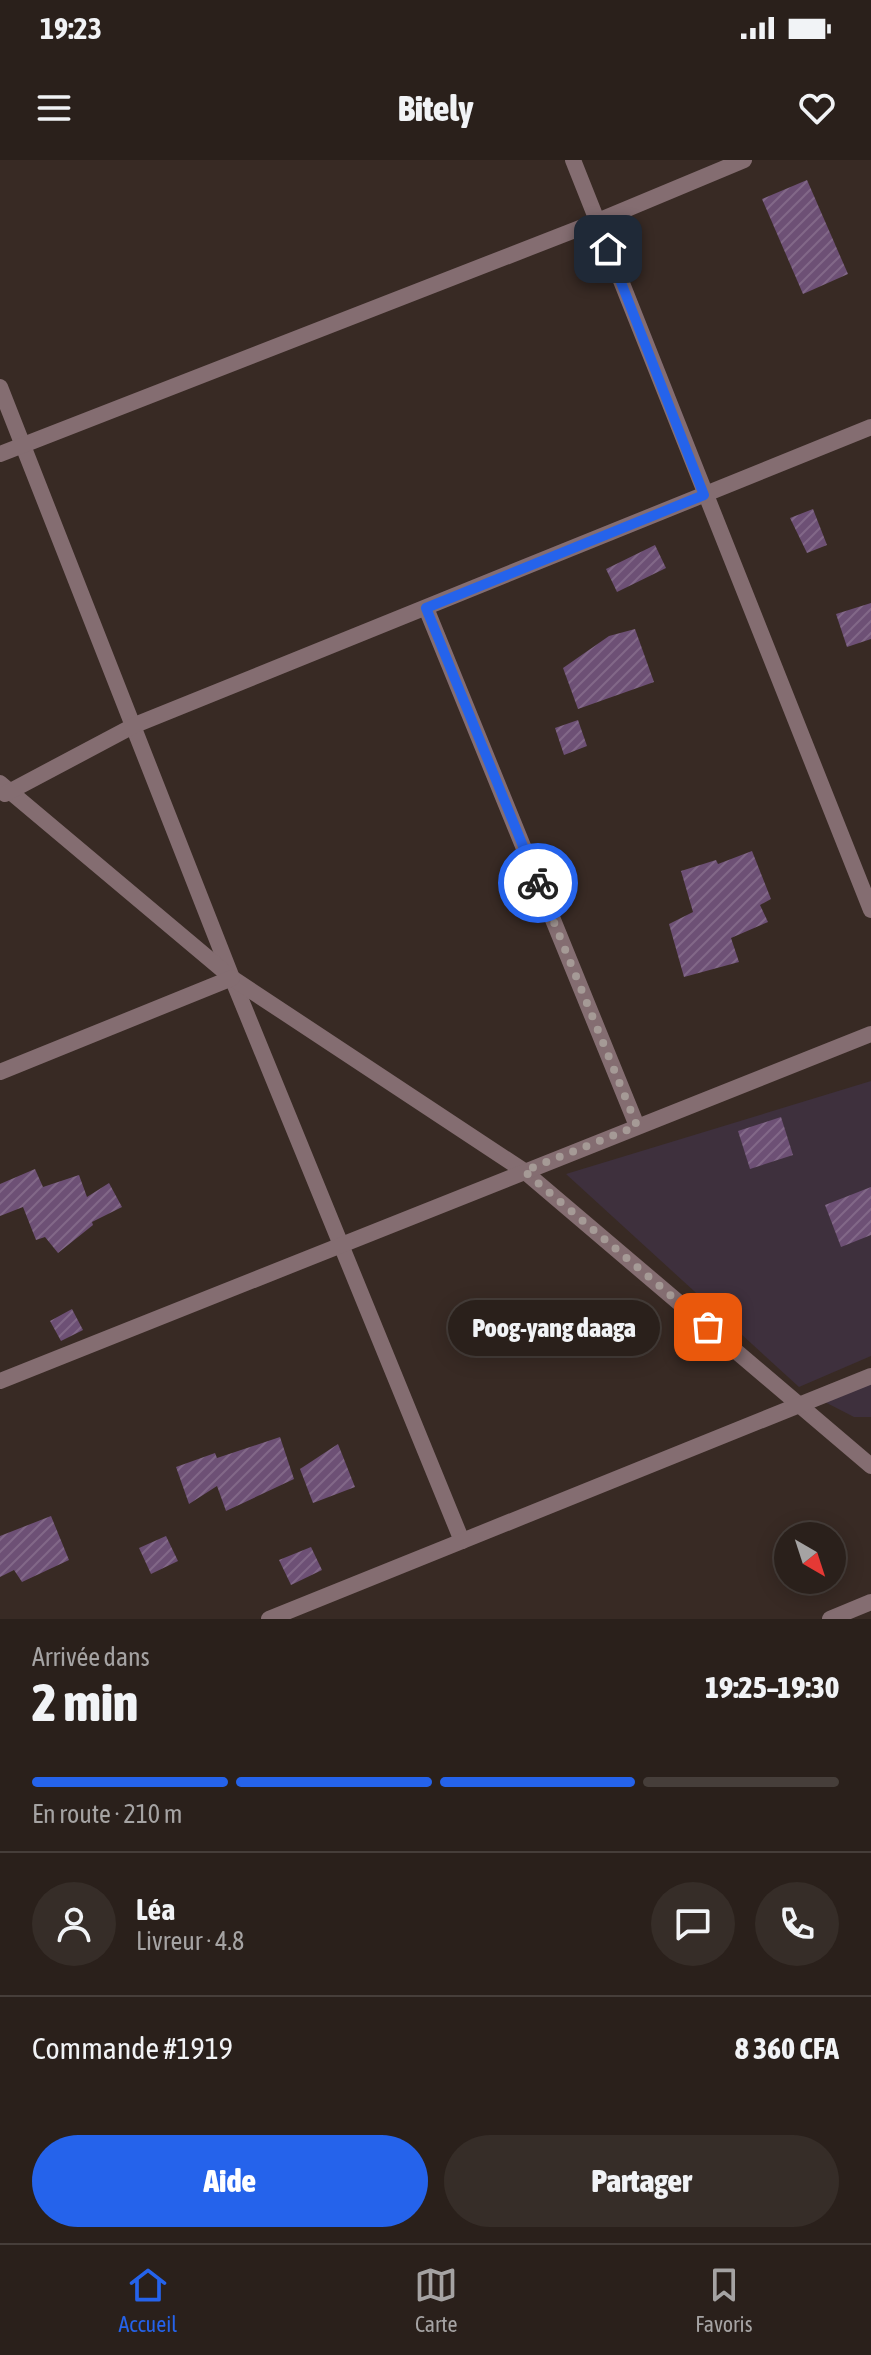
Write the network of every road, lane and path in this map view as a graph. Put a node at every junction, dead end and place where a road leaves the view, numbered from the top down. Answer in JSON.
{"nodes":[{"id":1,"x":573,"y":160,"type":"edge"},
{"id":2,"x":744,"y":160,"type":"edge"},
{"id":3,"x":598,"y":221,"type":"junction"},
{"id":4,"x":0,"y":387,"type":"edge"},
{"id":5,"x":871,"y":427,"type":"edge"},
{"id":6,"x":23,"y":444,"type":"junction"},
{"id":7,"x":0,"y":454,"type":"edge"},
{"id":8,"x":704,"y":495,"type":"junction"},
{"id":9,"x":426,"y":608,"type":"junction"},
{"id":10,"x":135,"y":725,"type":"junction"},
{"id":11,"x":4,"y":790,"type":"edge"},
{"id":12,"x":871,"y":910,"type":"edge"},
{"id":13,"x":232,"y":978,"type":"junction"},
{"id":14,"x":871,"y":1034,"type":"edge"},
{"id":15,"x":0,"y":1072,"type":"edge"},
{"id":16,"x":637,"y":1126,"type":"junction"},
{"id":17,"x":524,"y":1171,"type":"junction"},
{"id":18,"x":341,"y":1244,"type":"junction"},
{"id":19,"x":871,"y":1376,"type":"edge"},
{"id":20,"x":0,"y":1381,"type":"edge"},
{"id":21,"x":799,"y":1405,"type":"junction"},
{"id":22,"x":871,"y":1466,"type":"edge"},
{"id":23,"x":462,"y":1541,"type":"junction"},
{"id":24,"x":871,"y":1602,"type":"edge"},
{"id":25,"x":269,"y":1619,"type":"edge"},
{"id":26,"x":830,"y":1619,"type":"edge"}],
"edges":[{"from":1,"to":3,"type":"street"},
{"from":2,"to":3,"type":"street"},
{"from":3,"to":6,"type":"street"},
{"from":3,"to":8,"type":"street"},
{"from":4,"to":6,"type":"street"},
{"from":5,"to":8,"type":"street"},
{"from":6,"to":7,"type":"street"},
{"from":6,"to":10,"type":"street"},
{"from":8,"to":9,"type":"street"},
{"from":8,"to":12,"type":"street"},
{"from":9,"to":10,"type":"street"},
{"from":9,"to":16,"type":"street"},
{"from":10,"to":11,"type":"street"},
{"from":10,"to":13,"type":"street"},
{"from":11,"to":13,"type":"street"},
{"from":13,"to":15,"type":"street"},
{"from":13,"to":17,"type":"street"},
{"from":13,"to":18,"type":"street"},
{"from":14,"to":16,"type":"street"},
{"from":16,"to":17,"type":"street"},
{"from":17,"to":18,"type":"street"},
{"from":17,"to":21,"type":"street"},
{"from":18,"to":20,"type":"street"},
{"from":18,"to":23,"type":"street"},
{"from":19,"to":21,"type":"street"},
{"from":21,"to":22,"type":"street"},
{"from":21,"to":23,"type":"street"},
{"from":23,"to":25,"type":"street"},
{"from":24,"to":26,"type":"street"}]}
